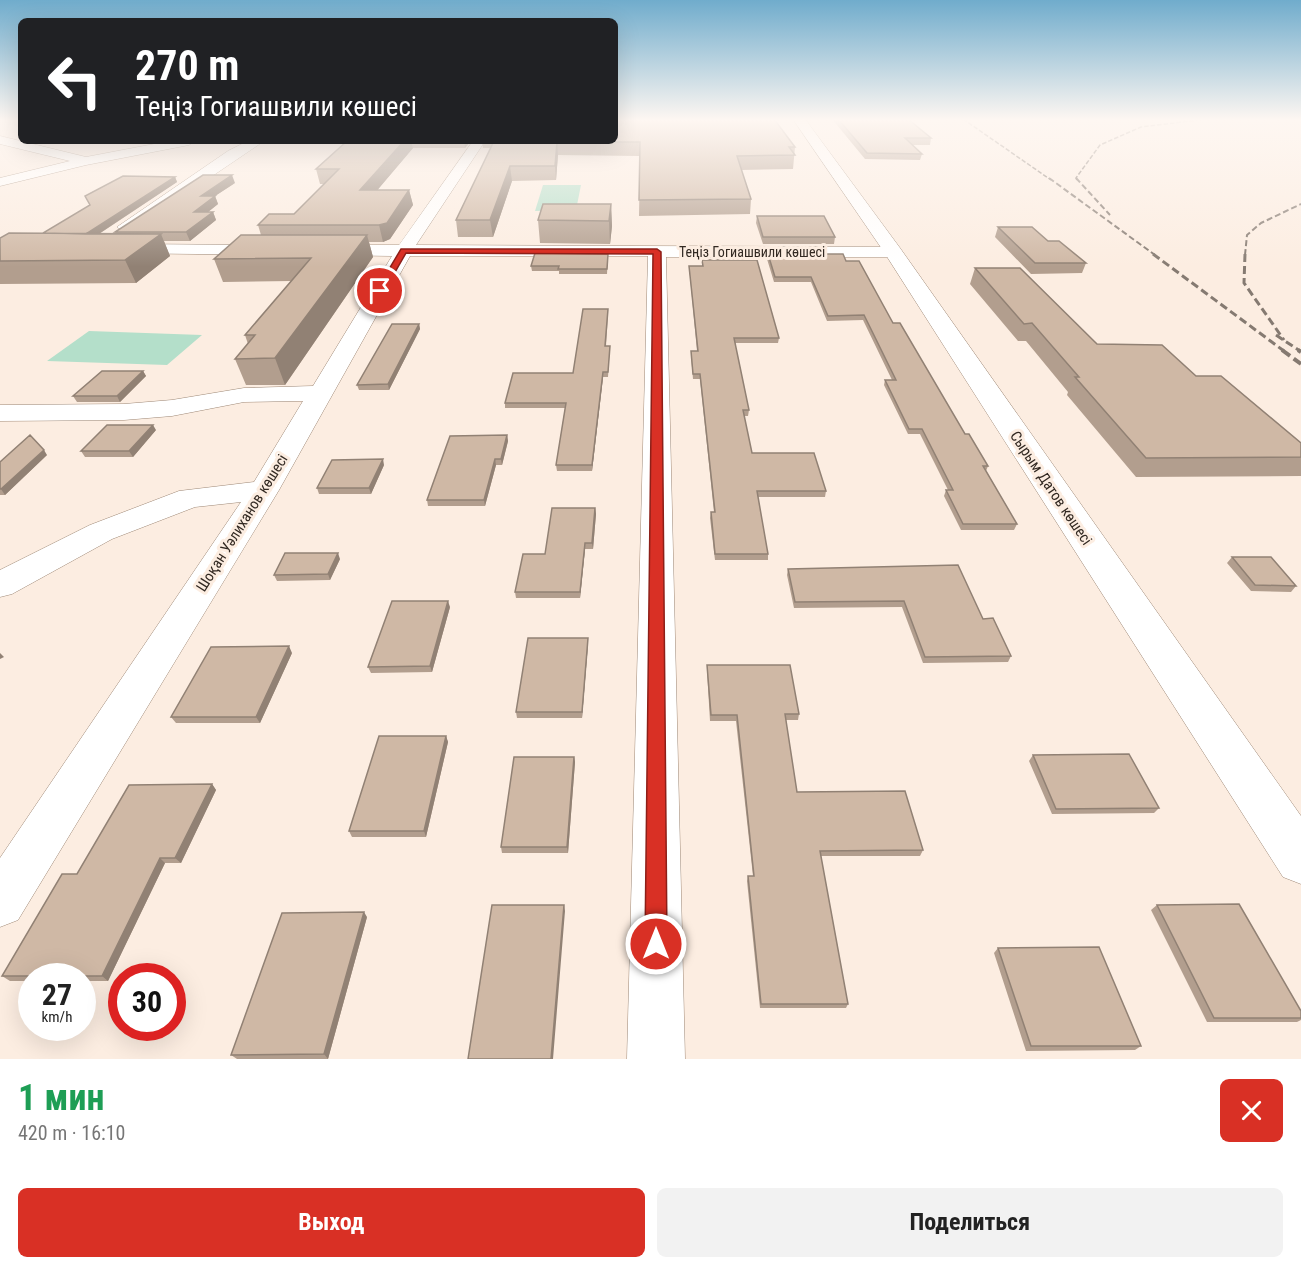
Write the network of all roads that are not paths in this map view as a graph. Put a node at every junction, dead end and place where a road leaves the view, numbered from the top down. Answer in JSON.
{"nodes":[{"id":1,"x":56,"y":168,"type":"edge"},
{"id":2,"x":213,"y":168,"type":"edge"},
{"id":3,"x":459,"y":168,"type":"edge"},
{"id":4,"x":836,"y":168,"type":"edge"},
{"id":5,"x":0,"y":182,"type":"edge"},
{"id":6,"x":287,"y":250,"type":"edge"},
{"id":7,"x":310,"y":250,"type":"edge"},
{"id":8,"x":404,"y":250,"type":"junction"},
{"id":9,"x":657,"y":252,"type":"junction"},
{"id":10,"x":893,"y":252,"type":"junction"},
{"id":11,"x":321,"y":393,"type":"junction"},
{"id":12,"x":3,"y":415,"type":"edge"},
{"id":13,"x":264,"y":490,"type":"junction"},
{"id":14,"x":0,"y":585,"type":"edge"},
{"id":15,"x":1301,"y":859,"type":"edge"},
{"id":16,"x":0,"y":902,"type":"edge"},
{"id":17,"x":656,"y":1059,"type":"edge"}],
"edges":[{"from":1,"to":5,"type":"street"},
{"from":2,"to":6,"type":"street"},
{"from":3,"to":8,"type":"street","name":"Шоқан Уәлиханов көшесі"},
{"from":4,"to":10,"type":"main road","name":"Сырым Датов көшесі"},
{"from":7,"to":8,"type":"street","name":"Теңіз Гогиашвили көшесі"},
{"from":8,"to":9,"type":"street","name":"Теңіз Гогиашвили көшесі"},
{"from":8,"to":11,"type":"street","name":"Шоқан Уәлиханов көшесі"},
{"from":9,"to":10,"type":"street","name":"Теңіз Гогиашвили көшесі"},
{"from":9,"to":17,"type":"street"},
{"from":10,"to":15,"type":"main road","name":"Сырым Датов көшесі"},
{"from":11,"to":12,"type":"street"},
{"from":11,"to":13,"type":"street","name":"Шоқан Уәлиханов көшесі"},
{"from":13,"to":14,"type":"street"},
{"from":13,"to":16,"type":"street","name":"Шоқан Уәлиханов көшесі"}]}
